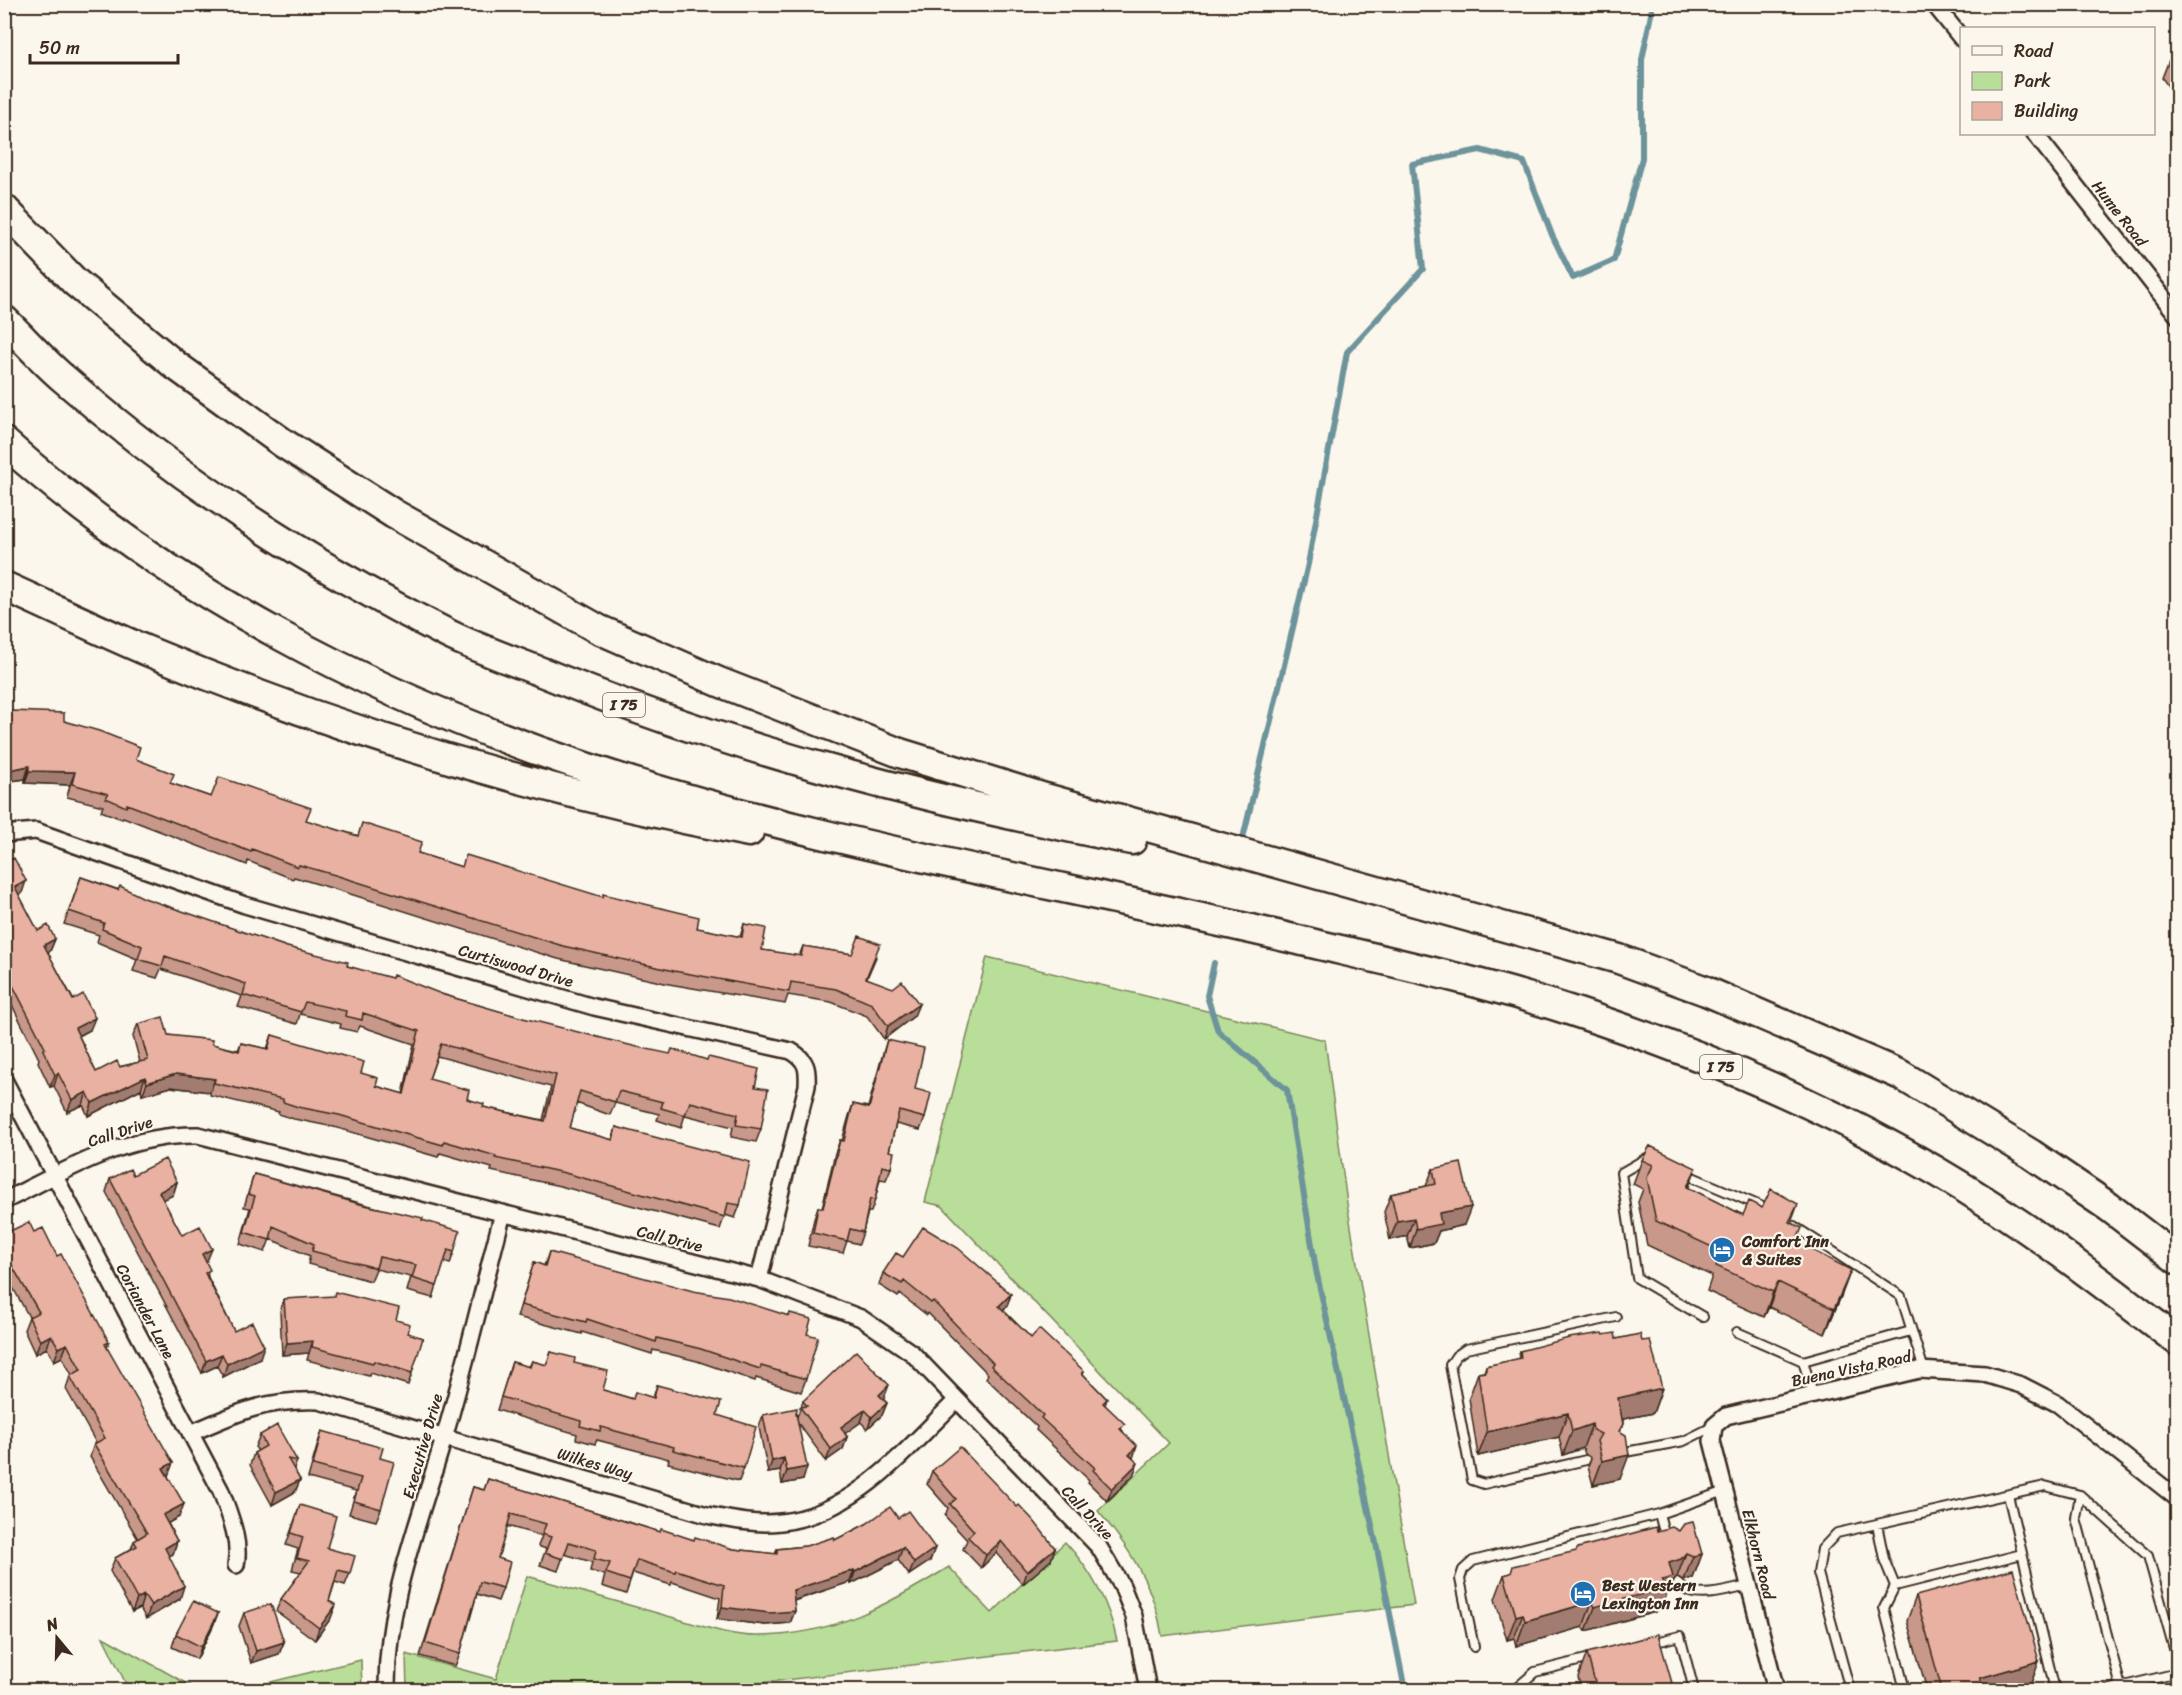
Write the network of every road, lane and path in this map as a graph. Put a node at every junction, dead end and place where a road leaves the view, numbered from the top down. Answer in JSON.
{"nodes":[{"id":1,"x":563,"y":4,"type":"edge"},
{"id":2,"x":600,"y":4,"type":"edge"},
{"id":3,"x":1934,"y":4,"type":"edge"},
{"id":4,"x":1960,"y":36,"type":"edge"},
{"id":5,"x":2036,"y":135,"type":"edge"},
{"id":6,"x":4,"y":209,"type":"edge"},
{"id":7,"x":2178,"y":316,"type":"edge"},
{"id":8,"x":4,"y":320,"type":"edge"},
{"id":9,"x":4,"y":442,"type":"edge"},
{"id":10,"x":4,"y":586,"type":"edge"},
{"id":11,"x":4,"y":834,"type":"edge"},
{"id":12,"x":1337,"y":881,"type":"junction"},
{"id":13,"x":1207,"y":919,"type":"junction"},
{"id":14,"x":4,"y":1080,"type":"edge"},
{"id":15,"x":1658,"y":1162,"type":"edge"},
{"id":16,"x":1679,"y":1172,"type":"edge"},
{"id":17,"x":54,"y":1177,"type":"junction"},
{"id":18,"x":4,"y":1201,"type":"edge"},
{"id":19,"x":502,"y":1213,"type":"junction"},
{"id":20,"x":2178,"y":1260,"type":"edge"},
{"id":21,"x":759,"y":1279,"type":"junction"},
{"id":22,"x":1616,"y":1317,"type":"dead end"},
{"id":23,"x":1703,"y":1317,"type":"dead end"},
{"id":24,"x":1911,"y":1331,"type":"junction"},
{"id":25,"x":1737,"y":1332,"type":"dead end"},
{"id":26,"x":2178,"y":1341,"type":"edge"},
{"id":27,"x":1803,"y":1361,"type":"junction"},
{"id":28,"x":1924,"y":1370,"type":"junction"},
{"id":29,"x":1813,"y":1394,"type":"junction"},
{"id":30,"x":957,"y":1400,"type":"junction"},
{"id":31,"x":1714,"y":1426,"type":"junction"},
{"id":32,"x":192,"y":1433,"type":"junction"},
{"id":33,"x":445,"y":1437,"type":"junction"},
{"id":34,"x":1616,"y":1454,"type":"edge"},
{"id":35,"x":1586,"y":1460,"type":"dead end"},
{"id":36,"x":1725,"y":1491,"type":"junction"},
{"id":37,"x":2008,"y":1494,"type":"junction"},
{"id":38,"x":2079,"y":1495,"type":"junction"},
{"id":39,"x":2178,"y":1499,"type":"edge"},
{"id":40,"x":1659,"y":1514,"type":"junction"},
{"id":41,"x":1877,"y":1524,"type":"junction"},
{"id":42,"x":1669,"y":1550,"type":"edge"},
{"id":43,"x":2022,"y":1554,"type":"junction"},
{"id":44,"x":236,"y":1565,"type":"dead end"},
{"id":45,"x":1678,"y":1582,"type":"dead end"},
{"id":46,"x":1895,"y":1586,"type":"junction"},
{"id":47,"x":1749,"y":1587,"type":"junction"},
{"id":48,"x":1646,"y":1644,"type":"edge"},
{"id":49,"x":1474,"y":1647,"type":"dead end"},
{"id":50,"x":1602,"y":1655,"type":"edge"},
{"id":51,"x":2178,"y":1663,"type":"edge"},
{"id":52,"x":2178,"y":1673,"type":"edge"},
{"id":53,"x":2121,"y":1687,"type":"junction"},
{"id":54,"x":387,"y":1690,"type":"edge"},
{"id":55,"x":1148,"y":1690,"type":"edge"},
{"id":56,"x":1514,"y":1690,"type":"edge"},
{"id":57,"x":1694,"y":1690,"type":"edge"},
{"id":58,"x":1776,"y":1690,"type":"edge"},
{"id":59,"x":1850,"y":1690,"type":"edge"},
{"id":60,"x":1905,"y":1690,"type":"edge"},
{"id":61,"x":2055,"y":1690,"type":"edge"},
{"id":62,"x":2108,"y":1690,"type":"edge"}],
"edges":[{"from":1,"to":2,"type":"lane"},
{"from":3,"to":4,"type":"street"},
{"from":5,"to":7,"type":"street","name":"Hume Road"},
{"from":6,"to":12,"type":"highway"},
{"from":8,"to":12,"type":"highway","number":"I 75"},
{"from":9,"to":13,"type":"highway","number":"I 75"},
{"from":10,"to":13,"type":"highway"},
{"from":11,"to":21,"type":"street","name":"Curtiswood Drive"},
{"from":12,"to":20,"type":"highway","number":"I 75"},
{"from":13,"to":26,"type":"highway","number":"I 75"},
{"from":14,"to":17,"type":"street","name":"Coriander Lane"},
{"from":15,"to":23,"type":"lane"},
{"from":16,"to":24,"type":"lane"},
{"from":17,"to":18,"type":"street","name":"Call Drive"},
{"from":17,"to":19,"type":"street","name":"Call Drive"},
{"from":17,"to":32,"type":"street","name":"Coriander Lane"},
{"from":19,"to":21,"type":"street","name":"Call Drive"},
{"from":19,"to":33,"type":"street","name":"Executive Drive"},
{"from":21,"to":30,"type":"street","name":"Call Drive"},
{"from":22,"to":35,"type":"lane"},
{"from":24,"to":27,"type":"lane"},
{"from":24,"to":28,"type":"lane"},
{"from":25,"to":27,"type":"lane"},
{"from":27,"to":29,"type":"lane"},
{"from":28,"to":29,"type":"street","name":"Buena Vista Road"},
{"from":28,"to":39,"type":"street","name":"Buena Vista Road"},
{"from":29,"to":31,"type":"street","name":"Buena Vista Road"},
{"from":30,"to":33,"type":"street","name":"Wilkes Way"},
{"from":30,"to":55,"type":"street","name":"Call Drive"},
{"from":31,"to":34,"type":"lane"},
{"from":31,"to":36,"type":"street","name":"Elkhorn Road"},
{"from":32,"to":33,"type":"street","name":"Wilkes Way"},
{"from":32,"to":44,"type":"street","name":"Coriander Lane"},
{"from":33,"to":54,"type":"street","name":"Executive Drive"},
{"from":36,"to":40,"type":"lane"},
{"from":36,"to":47,"type":"street","name":"Elkhorn Road"},
{"from":37,"to":38,"type":"lane"},
{"from":37,"to":41,"type":"lane"},
{"from":37,"to":43,"type":"lane"},
{"from":38,"to":51,"type":"lane"},
{"from":38,"to":53,"type":"lane"},
{"from":40,"to":42,"type":"lane"},
{"from":40,"to":49,"type":"lane"},
{"from":41,"to":46,"type":"lane"},
{"from":41,"to":59,"type":"lane"},
{"from":43,"to":46,"type":"lane"},
{"from":43,"to":61,"type":"lane"},
{"from":45,"to":47,"type":"lane"},
{"from":46,"to":60,"type":"lane"},
{"from":47,"to":58,"type":"street","name":"Elkhorn Road"},
{"from":48,"to":57,"type":"lane"},
{"from":50,"to":56,"type":"lane"},
{"from":52,"to":53,"type":"lane"},
{"from":53,"to":62,"type":"lane"}]}
